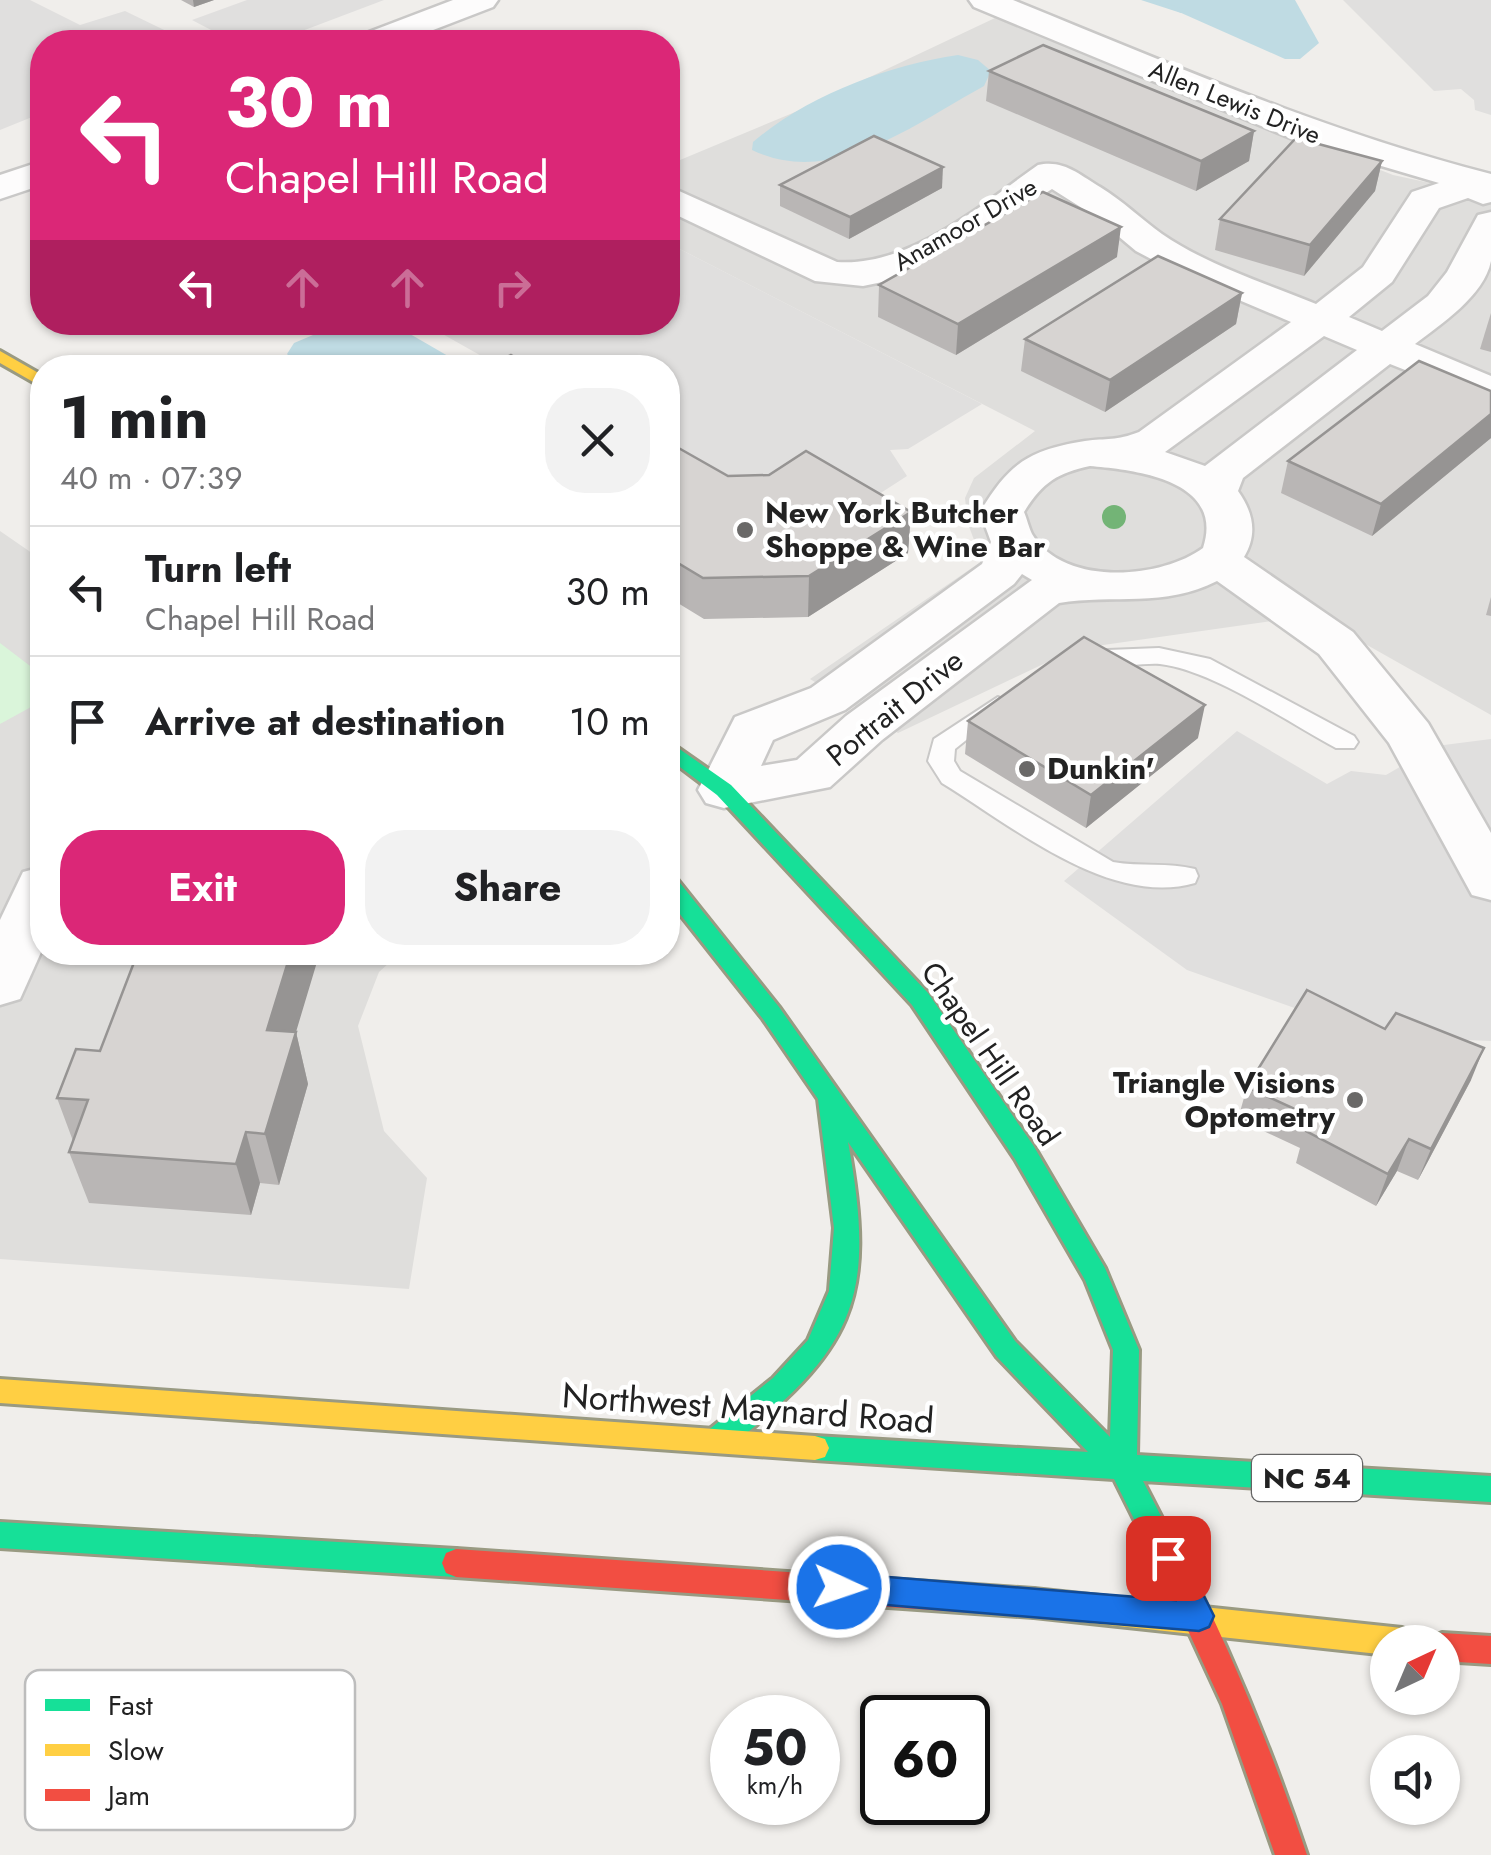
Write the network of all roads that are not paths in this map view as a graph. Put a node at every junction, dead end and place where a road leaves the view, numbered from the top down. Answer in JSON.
{"nodes":[{"id":1,"x":482,"y":0,"type":"edge"},
{"id":2,"x":985,"y":0,"type":"edge"},
{"id":3,"x":404,"y":30,"type":"edge"},
{"id":4,"x":30,"y":177,"type":"edge"},
{"id":5,"x":0,"y":188,"type":"edge"},
{"id":6,"x":1486,"y":191,"type":"edge"},
{"id":7,"x":680,"y":203,"type":"edge"},
{"id":8,"x":1491,"y":223,"type":"edge"},
{"id":9,"x":1356,"y":333,"type":"junction"},
{"id":10,"x":0,"y":356,"type":"edge"},
{"id":11,"x":30,"y":375,"type":"edge"},
{"id":12,"x":1491,"y":391,"type":"edge"},
{"id":13,"x":1120,"y":455,"type":"junction"},
{"id":14,"x":1215,"y":492,"type":"junction"},
{"id":15,"x":1014,"y":542,"type":"junction"},
{"id":16,"x":1218,"y":560,"type":"junction"},
{"id":17,"x":1087,"y":584,"type":"junction"},
{"id":18,"x":1059,"y":664,"type":"edge"},
{"id":19,"x":1017,"y":690,"type":"edge"},
{"id":20,"x":1345,"y":742,"type":"dead end"},
{"id":21,"x":680,"y":757,"type":"edge"},
{"id":22,"x":724,"y":790,"type":"junction"},
{"id":23,"x":1185,"y":876,"type":"dead end"},
{"id":24,"x":1491,"y":881,"type":"edge"},
{"id":25,"x":680,"y":900,"type":"edge"},
{"id":26,"x":30,"y":914,"type":"edge"},
{"id":27,"x":0,"y":984,"type":"edge"},
{"id":28,"x":826,"y":1090,"type":"junction"},
{"id":29,"x":0,"y":1392,"type":"edge"},
{"id":30,"x":716,"y":1440,"type":"junction"},
{"id":31,"x":1123,"y":1469,"type":"junction"},
{"id":32,"x":1491,"y":1489,"type":"edge"},
{"id":33,"x":0,"y":1535,"type":"edge"},
{"id":34,"x":1199,"y":1616,"type":"junction"},
{"id":35,"x":1370,"y":1638,"type":"edge"},
{"id":36,"x":1460,"y":1648,"type":"edge"},
{"id":37,"x":1491,"y":1650,"type":"edge"},
{"id":38,"x":1291,"y":1855,"type":"edge"}],
"edges":[{"from":1,"to":3,"type":"street"},
{"from":2,"to":6,"type":"street","name":"Allen Lewis Drive"},
{"from":4,"to":5,"type":"street"},
{"from":6,"to":9,"type":"street"},
{"from":7,"to":9,"type":"street","name":"Anamoor Drive"},
{"from":8,"to":9,"type":"street"},
{"from":9,"to":12,"type":"street"},
{"from":9,"to":13,"type":"street"},
{"from":9,"to":14,"type":"street"},
{"from":10,"to":11,"type":"main road"},
{"from":13,"to":14,"type":"street"},
{"from":13,"to":15,"type":"street"},
{"from":14,"to":16,"type":"street"},
{"from":15,"to":17,"type":"street","name":"Portrait Drive"},
{"from":15,"to":22,"type":"street","name":"Portrait Drive"},
{"from":16,"to":17,"type":"street","name":"Portrait Drive"},
{"from":16,"to":24,"type":"street"},
{"from":17,"to":22,"type":"street","name":"Portrait Drive"},
{"from":18,"to":20,"type":"lane"},
{"from":19,"to":23,"type":"lane"},
{"from":21,"to":22,"type":"main road","name":"Chapel Hill Road"},
{"from":22,"to":31,"type":"main road","name":"Chapel Hill Road"},
{"from":25,"to":28,"type":"main road","name":"Chapel Hill Road"},
{"from":26,"to":27,"type":"street"},
{"from":28,"to":30,"type":"main road"},
{"from":28,"to":31,"type":"main road","name":"Chapel Hill Road"},
{"from":29,"to":30,"type":"main road","name":"Northwest Maynard Road"},
{"from":30,"to":31,"type":"main road","name":"Northwest Maynard Road"},
{"from":31,"to":32,"type":"main road","name":"Northwest Maynard Road","number":"NC 54"},
{"from":31,"to":34,"type":"main road","name":"Chapel Hill Road"},
{"from":33,"to":34,"type":"main road"},
{"from":34,"to":35,"type":"main road"},
{"from":34,"to":38,"type":"main road","name":"Chapel Hill Road"},
{"from":36,"to":37,"type":"main road"}]}
